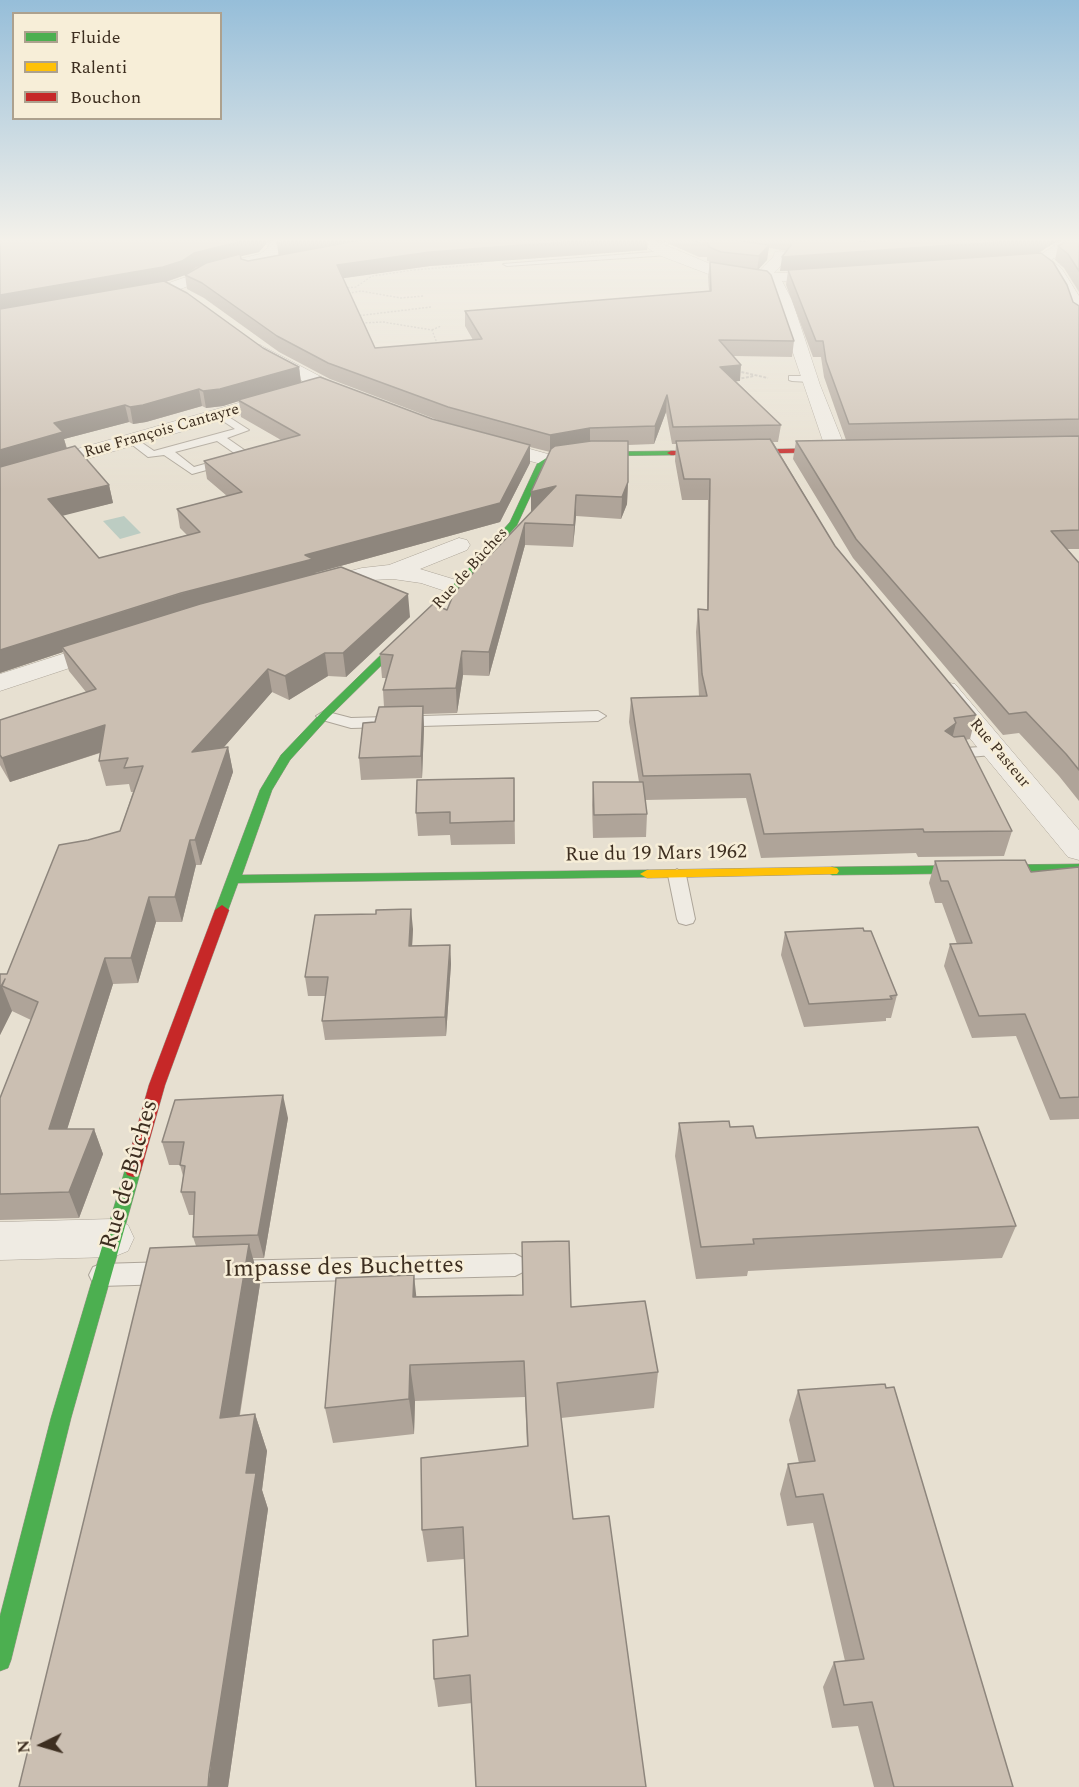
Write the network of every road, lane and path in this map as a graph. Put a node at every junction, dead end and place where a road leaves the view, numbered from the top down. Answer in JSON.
{"nodes":[{"id":1,"x":375,"y":322,"type":"edge"},
{"id":2,"x":385,"y":322,"type":"edge"},
{"id":3,"x":791,"y":322,"type":"edge"},
{"id":4,"x":362,"y":323,"type":"joint"},
{"id":5,"x":441,"y":326,"type":"dead end"},
{"id":6,"x":432,"y":330,"type":"junction"},
{"id":7,"x":366,"y":332,"type":"edge"},
{"id":8,"x":249,"y":342,"type":"edge"},
{"id":9,"x":430,"y":347,"type":"edge"},
{"id":10,"x":732,"y":369,"type":"edge"},
{"id":11,"x":758,"y":376,"type":"junction"},
{"id":12,"x":737,"y":379,"type":"edge"},
{"id":13,"x":804,"y":381,"type":"junction"},
{"id":14,"x":323,"y":385,"type":"junction"},
{"id":15,"x":372,"y":404,"type":"edge"},
{"id":16,"x":221,"y":415,"type":"junction"},
{"id":17,"x":219,"y":437,"type":"junction"},
{"id":18,"x":472,"y":438,"type":"edge"},
{"id":19,"x":131,"y":441,"type":"junction"},
{"id":20,"x":840,"y":448,"type":"joint"},
{"id":21,"x":166,"y":452,"type":"junction"},
{"id":22,"x":776,"y":452,"type":"junction"},
{"id":23,"x":548,"y":460,"type":"junction"},
{"id":24,"x":788,"y":471,"type":"edge"},
{"id":25,"x":0,"y":478,"type":"edge"},
{"id":26,"x":459,"y":545,"type":"dead end"},
{"id":27,"x":393,"y":572,"type":"junction"},
{"id":28,"x":457,"y":588,"type":"junction"},
{"id":29,"x":295,"y":592,"type":"edge"},
{"id":30,"x":132,"y":640,"type":"edge"},
{"id":31,"x":931,"y":672,"type":"edge"},
{"id":32,"x":0,"y":683,"type":"edge"},
{"id":33,"x":324,"y":716,"type":"junction"},
{"id":34,"x":598,"y":716,"type":"dead end"},
{"id":35,"x":996,"y":751,"type":"junction"},
{"id":36,"x":950,"y":754,"type":"edge"},
{"id":37,"x":1079,"y":850,"type":"edge"},
{"id":38,"x":1079,"y":868,"type":"edge"},
{"id":39,"x":677,"y":875,"type":"junction"},
{"id":40,"x":234,"y":879,"type":"junction"},
{"id":41,"x":686,"y":919,"type":"dead end"},
{"id":42,"x":0,"y":1241,"type":"edge"},
{"id":43,"x":107,"y":1256,"type":"junction"},
{"id":44,"x":515,"y":1265,"type":"dead end"},
{"id":45,"x":0,"y":1660,"type":"edge"}],
"edges":[{"from":1,"to":4,"type":"path"},
{"from":2,"to":6,"type":"path"},
{"from":3,"to":13,"type":"street"},
{"from":4,"to":7,"type":"path"},
{"from":5,"to":6,"type":"path"},
{"from":6,"to":9,"type":"path"},
{"from":8,"to":14,"type":"street"},
{"from":10,"to":11,"type":"path"},
{"from":11,"to":12,"type":"path"},
{"from":11,"to":13,"type":"path"},
{"from":13,"to":20,"type":"street"},
{"from":14,"to":15,"type":"street"},
{"from":14,"to":16,"type":"street","name":"Rue François Cantayre"},
{"from":16,"to":17,"type":"lane"},
{"from":16,"to":19,"type":"street","name":"Rue François Cantayre"},
{"from":17,"to":21,"type":"lane"},
{"from":17,"to":21,"type":"lane"},
{"from":18,"to":23,"type":"street"},
{"from":19,"to":21,"type":"lane"},
{"from":19,"to":25,"type":"street","name":"Rue François Cantayre"},
{"from":20,"to":22,"type":"main road"},
{"from":22,"to":23,"type":"main road"},
{"from":22,"to":24,"type":"street"},
{"from":23,"to":28,"type":"main road","name":"Rue de Bûches"},
{"from":26,"to":27,"type":"street"},
{"from":27,"to":28,"type":"street"},
{"from":27,"to":29,"type":"street"},
{"from":28,"to":33,"type":"main road","name":"Rue de Bûches"},
{"from":30,"to":32,"type":"street"},
{"from":31,"to":35,"type":"street","name":"Rue Pasteur"},
{"from":33,"to":34,"type":"lane"},
{"from":33,"to":40,"type":"main road","name":"Rue de Bûches"},
{"from":35,"to":36,"type":"lane"},
{"from":35,"to":37,"type":"street","name":"Rue Pasteur"},
{"from":38,"to":39,"type":"main road","name":"Rue du 19 Mars 1962"},
{"from":39,"to":40,"type":"main road","name":"Rue du 19 Mars 1962"},
{"from":39,"to":41,"type":"lane"},
{"from":40,"to":43,"type":"main road","name":"Rue de Bûches"},
{"from":42,"to":43,"type":"street"},
{"from":43,"to":44,"type":"lane","name":"Impasse des Buchettes"},
{"from":43,"to":45,"type":"main road","name":"Rue de Bûches"}]}
